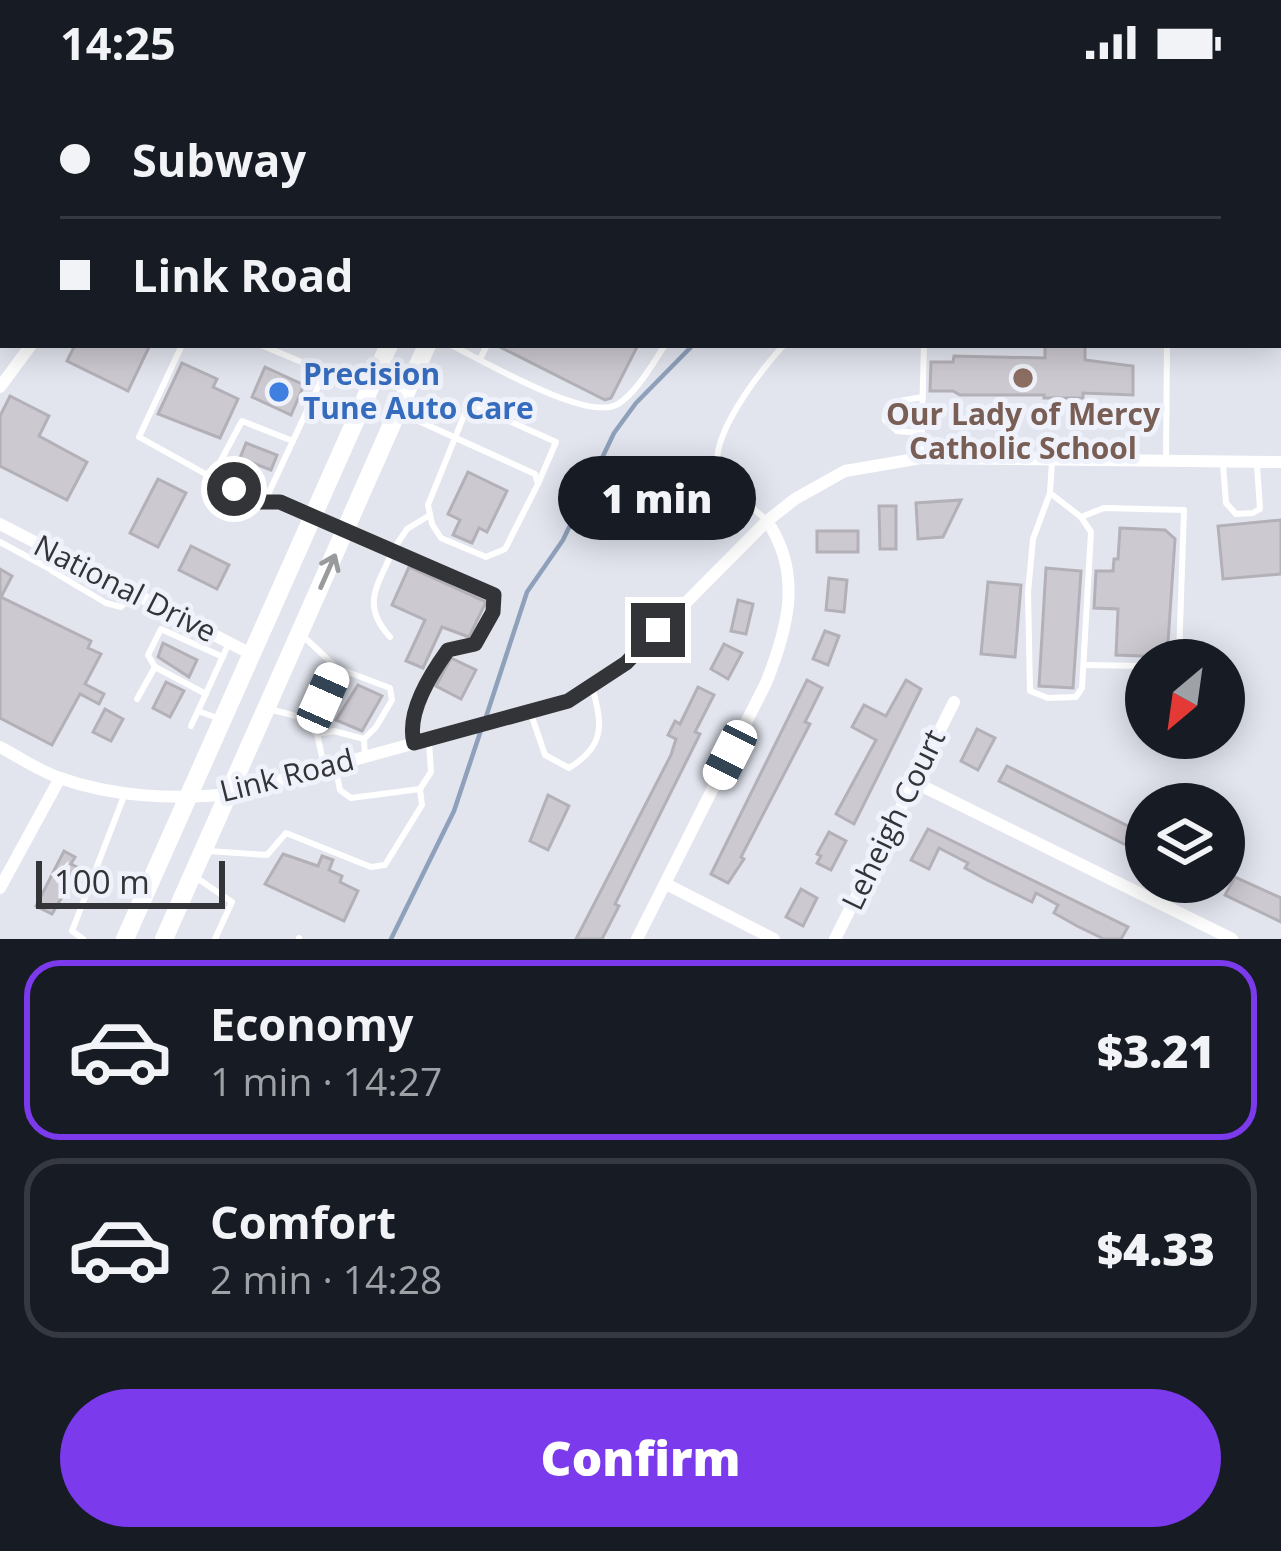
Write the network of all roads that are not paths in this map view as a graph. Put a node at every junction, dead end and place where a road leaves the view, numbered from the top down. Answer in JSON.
{"nodes":[{"id":1,"x":27,"y":348,"type":"edge"},
{"id":2,"x":181,"y":348,"type":"edge"},
{"id":3,"x":268,"y":348,"type":"edge"},
{"id":4,"x":388,"y":348,"type":"edge"},
{"id":5,"x":427,"y":348,"type":"edge"},
{"id":6,"x":457,"y":348,"type":"edge"},
{"id":7,"x":486,"y":348,"type":"edge"},
{"id":8,"x":663,"y":348,"type":"edge"},
{"id":9,"x":781,"y":348,"type":"edge"},
{"id":10,"x":922,"y":348,"type":"edge"},
{"id":11,"x":1167,"y":348,"type":"edge"},
{"id":12,"x":480,"y":359,"type":"junction"},
{"id":13,"x":325,"y":372,"type":"junction"},
{"id":14,"x":0,"y":387,"type":"edge"},
{"id":15,"x":369,"y":391,"type":"junction"},
{"id":16,"x":922,"y":397,"type":"junction"},
{"id":17,"x":398,"y":412,"type":"junction"},
{"id":18,"x":922,"y":432,"type":"junction"},
{"id":19,"x":457,"y":438,"type":"junction"},
{"id":20,"x":293,"y":441,"type":"junction"},
{"id":21,"x":921,"y":458,"type":"junction"},
{"id":22,"x":1052,"y":458,"type":"junction"},
{"id":23,"x":1166,"y":459,"type":"junction"},
{"id":24,"x":1222,"y":460,"type":"junction"},
{"id":25,"x":1257,"y":461,"type":"junction"},
{"id":26,"x":1281,"y":462,"type":"edge"},
{"id":27,"x":212,"y":477,"type":"junction"},
{"id":28,"x":538,"y":484,"type":"junction"},
{"id":29,"x":1050,"y":494,"type":"junction"},
{"id":30,"x":264,"y":503,"type":"junction"},
{"id":31,"x":430,"y":515,"type":"junction"},
{"id":32,"x":1081,"y":517,"type":"junction"},
{"id":33,"x":312,"y":518,"type":"junction"},
{"id":34,"x":767,"y":521,"type":"junction"},
{"id":35,"x":346,"y":531,"type":"junction"},
{"id":36,"x":1,"y":532,"type":"edge"},
{"id":37,"x":393,"y":550,"type":"junction"},
{"id":38,"x":56,"y":553,"type":"junction"},
{"id":39,"x":50,"y":569,"type":"junction"},
{"id":40,"x":133,"y":593,"type":"junction"},
{"id":41,"x":170,"y":612,"type":"junction"},
{"id":42,"x":161,"y":629,"type":"junction"},
{"id":43,"x":300,"y":634,"type":"junction"},
{"id":44,"x":390,"y":637,"type":"dead end"},
{"id":45,"x":1181,"y":639,"type":"edge"},
{"id":46,"x":229,"y":643,"type":"junction"},
{"id":47,"x":251,"y":654,"type":"junction"},
{"id":48,"x":223,"y":657,"type":"junction"},
{"id":49,"x":1084,"y":665,"type":"junction"},
{"id":50,"x":1125,"y":666,"type":"edge"},
{"id":51,"x":155,"y":668,"type":"junction"},
{"id":52,"x":337,"y":668,"type":"junction"},
{"id":53,"x":592,"y":687,"type":"junction"},
{"id":54,"x":206,"y":694,"type":"junction"},
{"id":55,"x":137,"y":699,"type":"dead end"},
{"id":56,"x":954,"y":702,"type":"dead end"},
{"id":57,"x":267,"y":708,"type":"junction"},
{"id":58,"x":198,"y":711,"type":"junction"},
{"id":59,"x":531,"y":714,"type":"junction"},
{"id":60,"x":223,"y":720,"type":"junction"},
{"id":61,"x":191,"y":726,"type":"dead end"},
{"id":62,"x":310,"y":727,"type":"junction"},
{"id":63,"x":317,"y":734,"type":"junction"},
{"id":64,"x":364,"y":739,"type":"junction"},
{"id":65,"x":421,"y":741,"type":"junction"},
{"id":66,"x":0,"y":747,"type":"edge"},
{"id":67,"x":365,"y":757,"type":"junction"},
{"id":68,"x":329,"y":766,"type":"junction"},
{"id":69,"x":60,"y":778,"type":"junction"},
{"id":70,"x":912,"y":781,"type":"junction"},
{"id":71,"x":419,"y":788,"type":"junction"},
{"id":72,"x":125,"y":792,"type":"junction"},
{"id":73,"x":230,"y":794,"type":"junction"},
{"id":74,"x":190,"y":798,"type":"junction"},
{"id":75,"x":204,"y":850,"type":"junction"},
{"id":76,"x":193,"y":875,"type":"junction"},
{"id":77,"x":666,"y":884,"type":"junction"},
{"id":78,"x":0,"y":888,"type":"edge"},
{"id":79,"x":83,"y":939,"type":"edge"},
{"id":80,"x":125,"y":939,"type":"edge"},
{"id":81,"x":164,"y":939,"type":"edge"},
{"id":82,"x":215,"y":939,"type":"edge"},
{"id":83,"x":637,"y":939,"type":"edge"},
{"id":84,"x":773,"y":939,"type":"edge"},
{"id":85,"x":836,"y":939,"type":"edge"},
{"id":86,"x":1232,"y":939,"type":"edge"}],
"edges":[{"from":1,"to":14,"type":"street"},
{"from":2,"to":27,"type":"lane"},
{"from":3,"to":13,"type":"lane"},
{"from":4,"to":15,"type":"main road"},
{"from":5,"to":17,"type":"main road"},
{"from":6,"to":12,"type":"lane"},
{"from":7,"to":12,"type":"lane"},
{"from":8,"to":12,"type":"lane"},
{"from":9,"to":34,"type":"lane"},
{"from":10,"to":16,"type":"lane"},
{"from":11,"to":23,"type":"lane"},
{"from":13,"to":15,"type":"lane"},
{"from":13,"to":20,"type":"lane"},
{"from":15,"to":33,"type":"main road"},
{"from":16,"to":18,"type":"lane"},
{"from":16,"to":18,"type":"lane"},
{"from":17,"to":19,"type":"lane"},
{"from":17,"to":35,"type":"main road"},
{"from":18,"to":21,"type":"lane"},
{"from":19,"to":28,"type":"lane"},
{"from":19,"to":28,"type":"lane"},
{"from":19,"to":31,"type":"lane"},
{"from":20,"to":27,"type":"lane"},
{"from":20,"to":30,"type":"lane"},
{"from":21,"to":22,"type":"street","name":"Link Road"},
{"from":21,"to":34,"type":"street","name":"Link Road"},
{"from":22,"to":23,"type":"street","name":"Link Road"},
{"from":22,"to":29,"type":"lane"},
{"from":23,"to":24,"type":"street","name":"Link Road"},
{"from":24,"to":25,"type":"street","name":"Link Road"},
{"from":24,"to":25,"type":"lane"},
{"from":25,"to":26,"type":"street","name":"Link Road"},
{"from":27,"to":30,"type":"lane"},
{"from":28,"to":31,"type":"lane"},
{"from":29,"to":32,"type":"lane"},
{"from":29,"to":49,"type":"lane"},
{"from":30,"to":33,"type":"lane"},
{"from":31,"to":37,"type":"lane"},
{"from":32,"to":45,"type":"lane"},
{"from":32,"to":49,"type":"lane"},
{"from":33,"to":35,"type":"main road"},
{"from":33,"to":47,"type":"main road"},
{"from":34,"to":53,"type":"street","name":"Link Road"},
{"from":34,"to":77,"type":"street"},
{"from":35,"to":37,"type":"lane"},
{"from":43,"to":35,"type":"main road","one_way":true},
{"from":36,"to":38,"type":"street","name":"National Drive"},
{"from":36,"to":39,"type":"lane"},
{"from":37,"to":44,"type":"lane"},
{"from":37,"to":65,"type":"lane"},
{"from":38,"to":39,"type":"lane"},
{"from":38,"to":40,"type":"street","name":"National Drive"},
{"from":39,"to":40,"type":"lane"},
{"from":40,"to":41,"type":"street","name":"National Drive"},
{"from":41,"to":42,"type":"lane"},
{"from":41,"to":46,"type":"street","name":"National Drive"},
{"from":42,"to":48,"type":"lane"},
{"from":42,"to":51,"type":"lane"},
{"from":43,"to":52,"type":"lane"},
{"from":43,"to":57,"type":"main road"},
{"from":46,"to":47,"type":"street","name":"National Drive"},
{"from":46,"to":48,"type":"lane"},
{"from":47,"to":60,"type":"main road"},
{"from":48,"to":54,"type":"lane"},
{"from":49,"to":50,"type":"lane"},
{"from":51,"to":54,"type":"lane"},
{"from":51,"to":55,"type":"lane"},
{"from":52,"to":62,"type":"lane"},
{"from":52,"to":64,"type":"lane"},
{"from":53,"to":59,"type":"street","name":"Link Road"},
{"from":53,"to":59,"type":"lane"},
{"from":54,"to":58,"type":"lane"},
{"from":56,"to":70,"type":"street","name":"Leheigh Court"},
{"from":57,"to":62,"type":"lane"},
{"from":57,"to":73,"type":"main road"},
{"from":58,"to":60,"type":"lane"},
{"from":58,"to":61,"type":"lane"},
{"from":59,"to":65,"type":"street","name":"Link Road"},
{"from":60,"to":74,"type":"main road"},
{"from":62,"to":63,"type":"lane"},
{"from":63,"to":64,"type":"lane"},
{"from":63,"to":68,"type":"lane"},
{"from":64,"to":67,"type":"lane"},
{"from":65,"to":67,"type":"street","name":"Link Road"},
{"from":65,"to":71,"type":"lane"},
{"from":66,"to":69,"type":"street","name":"Link Road"},
{"from":67,"to":68,"type":"street","name":"Link Road"},
{"from":68,"to":71,"type":"lane"},
{"from":68,"to":73,"type":"street","name":"Link Road"},
{"from":69,"to":72,"type":"street","name":"Link Road"},
{"from":69,"to":78,"type":"street"},
{"from":70,"to":85,"type":"street","name":"Leheigh Court"},
{"from":70,"to":86,"type":"street"},
{"from":71,"to":75,"type":"lane"},
{"from":72,"to":74,"type":"street","name":"Link Road"},
{"from":72,"to":79,"type":"lane"},
{"from":73,"to":74,"type":"street","name":"Link Road"},
{"from":73,"to":75,"type":"main road"},
{"from":74,"to":80,"type":"main road"},
{"from":75,"to":76,"type":"main road"},
{"from":76,"to":81,"type":"main road"},
{"from":76,"to":82,"type":"lane"},
{"from":77,"to":83,"type":"street"},
{"from":77,"to":84,"type":"street"}]}
